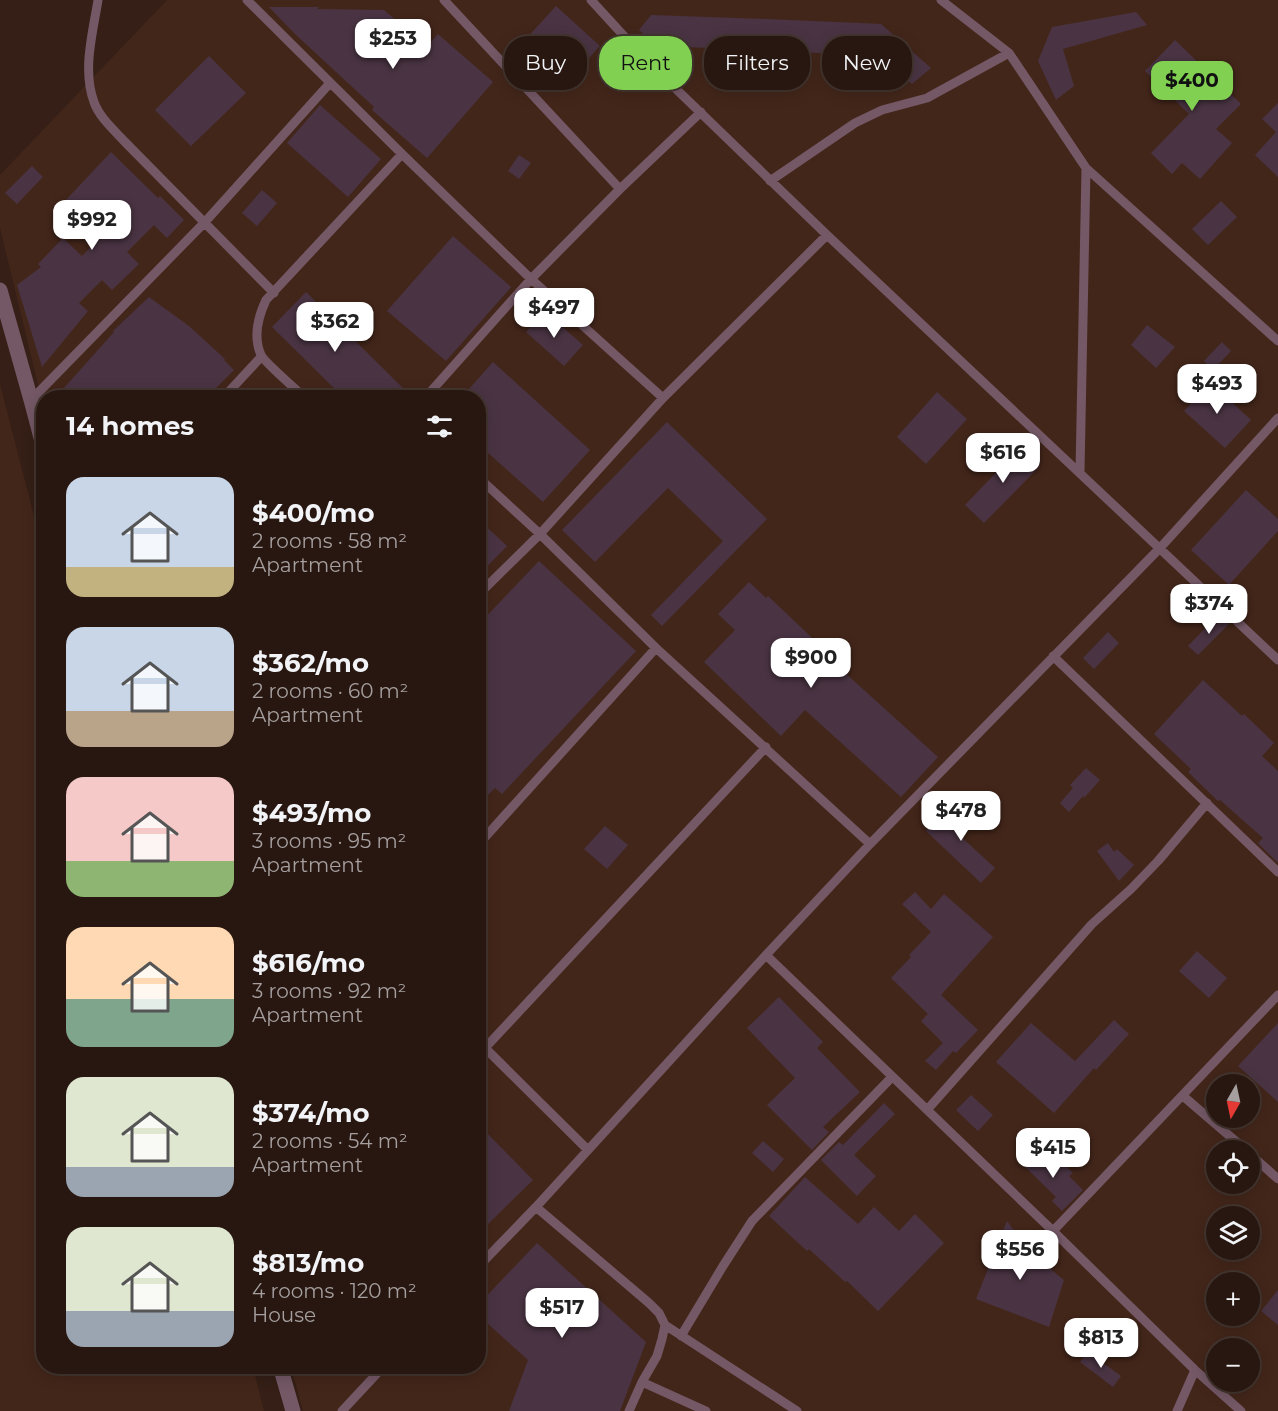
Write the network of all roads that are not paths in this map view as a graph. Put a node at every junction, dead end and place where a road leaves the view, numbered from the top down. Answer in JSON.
{"nodes":[{"id":1,"x":98,"y":0,"type":"edge"},
{"id":2,"x":247,"y":0,"type":"edge"},
{"id":3,"x":444,"y":0,"type":"edge"},
{"id":4,"x":591,"y":0,"type":"edge"},
{"id":5,"x":941,"y":0,"type":"edge"},
{"id":6,"x":1009,"y":53,"type":"junction"},
{"id":7,"x":330,"y":83,"type":"junction"},
{"id":8,"x":701,"y":112,"type":"junction"},
{"id":9,"x":402,"y":154,"type":"junction"},
{"id":10,"x":1086,"y":168,"type":"junction"},
{"id":11,"x":770,"y":181,"type":"junction"},
{"id":12,"x":620,"y":189,"type":"junction"},
{"id":13,"x":205,"y":222,"type":"junction"},
{"id":14,"x":826,"y":235,"type":"junction"},
{"id":15,"x":531,"y":279,"type":"junction"},
{"id":16,"x":0,"y":290,"type":"edge"},
{"id":17,"x":274,"y":293,"type":"junction"},
{"id":18,"x":1278,"y":341,"type":"edge"},
{"id":19,"x":261,"y":357,"type":"junction"},
{"id":20,"x":41,"y":390,"type":"edge"},
{"id":21,"x":230,"y":390,"type":"edge"},
{"id":22,"x":296,"y":390,"type":"edge"},
{"id":23,"x":432,"y":390,"type":"edge"},
{"id":24,"x":36,"y":395,"type":"edge"},
{"id":25,"x":663,"y":398,"type":"junction"},
{"id":26,"x":31,"y":400,"type":"junction"},
{"id":27,"x":1278,"y":418,"type":"edge"},
{"id":28,"x":36,"y":419,"type":"edge"},
{"id":29,"x":1080,"y":472,"type":"junction"},
{"id":30,"x":486,"y":484,"type":"edge"},
{"id":31,"x":540,"y":534,"type":"junction"},
{"id":32,"x":1160,"y":548,"type":"junction"},
{"id":33,"x":486,"y":587,"type":"edge"},
{"id":34,"x":656,"y":648,"type":"junction"},
{"id":35,"x":1053,"y":656,"type":"junction"},
{"id":36,"x":1278,"y":660,"type":"edge"},
{"id":37,"x":766,"y":747,"type":"junction"},
{"id":38,"x":1207,"y":802,"type":"junction"},
{"id":39,"x":486,"y":836,"type":"edge"},
{"id":40,"x":870,"y":844,"type":"junction"},
{"id":41,"x":1278,"y":872,"type":"edge"},
{"id":42,"x":766,"y":955,"type":"junction"},
{"id":43,"x":1278,"y":995,"type":"edge"},
{"id":44,"x":486,"y":1040,"type":"edge"},
{"id":45,"x":486,"y":1048,"type":"edge"},
{"id":46,"x":892,"y":1077,"type":"junction"},
{"id":47,"x":1183,"y":1096,"type":"junction"},
{"id":48,"x":927,"y":1110,"type":"junction"},
{"id":49,"x":1234,"y":1140,"type":"edge"},
{"id":50,"x":588,"y":1150,"type":"junction"},
{"id":51,"x":1260,"y":1163,"type":"edge"},
{"id":52,"x":1278,"y":1179,"type":"edge"},
{"id":53,"x":536,"y":1207,"type":"junction"},
{"id":54,"x":1053,"y":1231,"type":"junction"},
{"id":55,"x":486,"y":1258,"type":"edge"},
{"id":56,"x":664,"y":1326,"type":"junction"},
{"id":57,"x":681,"y":1336,"type":"junction"},
{"id":58,"x":1195,"y":1370,"type":"junction"},
{"id":59,"x":282,"y":1374,"type":"edge"},
{"id":60,"x":377,"y":1374,"type":"edge"},
{"id":61,"x":642,"y":1382,"type":"junction"},
{"id":62,"x":293,"y":1411,"type":"edge"},
{"id":63,"x":342,"y":1411,"type":"edge"},
{"id":64,"x":629,"y":1411,"type":"edge"},
{"id":65,"x":706,"y":1411,"type":"edge"},
{"id":66,"x":797,"y":1411,"type":"edge"},
{"id":67,"x":1178,"y":1411,"type":"edge"},
{"id":68,"x":1241,"y":1411,"type":"edge"}],
"edges":[{"from":1,"to":13,"type":"lane"},
{"from":2,"to":7,"type":"lane"},
{"from":3,"to":12,"type":"lane"},
{"from":4,"to":8,"type":"lane"},
{"from":5,"to":6,"type":"lane"},
{"from":6,"to":10,"type":"lane"},
{"from":6,"to":11,"type":"lane"},
{"from":7,"to":9,"type":"lane"},
{"from":7,"to":13,"type":"lane"},
{"from":8,"to":11,"type":"lane"},
{"from":8,"to":12,"type":"lane"},
{"from":9,"to":15,"type":"lane"},
{"from":9,"to":17,"type":"lane"},
{"from":10,"to":18,"type":"lane"},
{"from":10,"to":29,"type":"lane"},
{"from":11,"to":14,"type":"lane"},
{"from":12,"to":15,"type":"lane"},
{"from":13,"to":17,"type":"lane"},
{"from":13,"to":20,"type":"lane"},
{"from":14,"to":25,"type":"lane"},
{"from":14,"to":29,"type":"lane"},
{"from":15,"to":23,"type":"lane"},
{"from":15,"to":25,"type":"lane"},
{"from":16,"to":26,"type":"street"},
{"from":17,"to":19,"type":"lane"},
{"from":19,"to":21,"type":"lane"},
{"from":19,"to":22,"type":"lane"},
{"from":24,"to":26,"type":"lane"},
{"from":25,"to":31,"type":"lane"},
{"from":26,"to":28,"type":"street"},
{"from":27,"to":32,"type":"lane"},
{"from":29,"to":32,"type":"lane"},
{"from":30,"to":31,"type":"lane"},
{"from":31,"to":33,"type":"lane"},
{"from":31,"to":34,"type":"lane"},
{"from":32,"to":35,"type":"lane"},
{"from":32,"to":36,"type":"lane"},
{"from":34,"to":37,"type":"lane"},
{"from":34,"to":39,"type":"lane"},
{"from":35,"to":38,"type":"lane"},
{"from":35,"to":40,"type":"lane"},
{"from":37,"to":40,"type":"lane"},
{"from":37,"to":44,"type":"lane"},
{"from":38,"to":41,"type":"lane"},
{"from":38,"to":48,"type":"lane"},
{"from":40,"to":42,"type":"lane"},
{"from":42,"to":46,"type":"lane"},
{"from":42,"to":50,"type":"lane"},
{"from":43,"to":47,"type":"lane"},
{"from":45,"to":50,"type":"lane"},
{"from":46,"to":48,"type":"lane"},
{"from":46,"to":57,"type":"lane"},
{"from":47,"to":49,"type":"lane"},
{"from":47,"to":54,"type":"lane"},
{"from":48,"to":54,"type":"lane"},
{"from":50,"to":53,"type":"lane"},
{"from":51,"to":52,"type":"lane"},
{"from":53,"to":55,"type":"lane"},
{"from":53,"to":56,"type":"lane"},
{"from":54,"to":58,"type":"lane"},
{"from":56,"to":57,"type":"lane"},
{"from":56,"to":61,"type":"lane"},
{"from":57,"to":66,"type":"lane"},
{"from":58,"to":67,"type":"lane"},
{"from":58,"to":68,"type":"lane"},
{"from":59,"to":62,"type":"street"},
{"from":60,"to":63,"type":"lane"},
{"from":61,"to":64,"type":"lane"},
{"from":61,"to":65,"type":"lane"}]}
